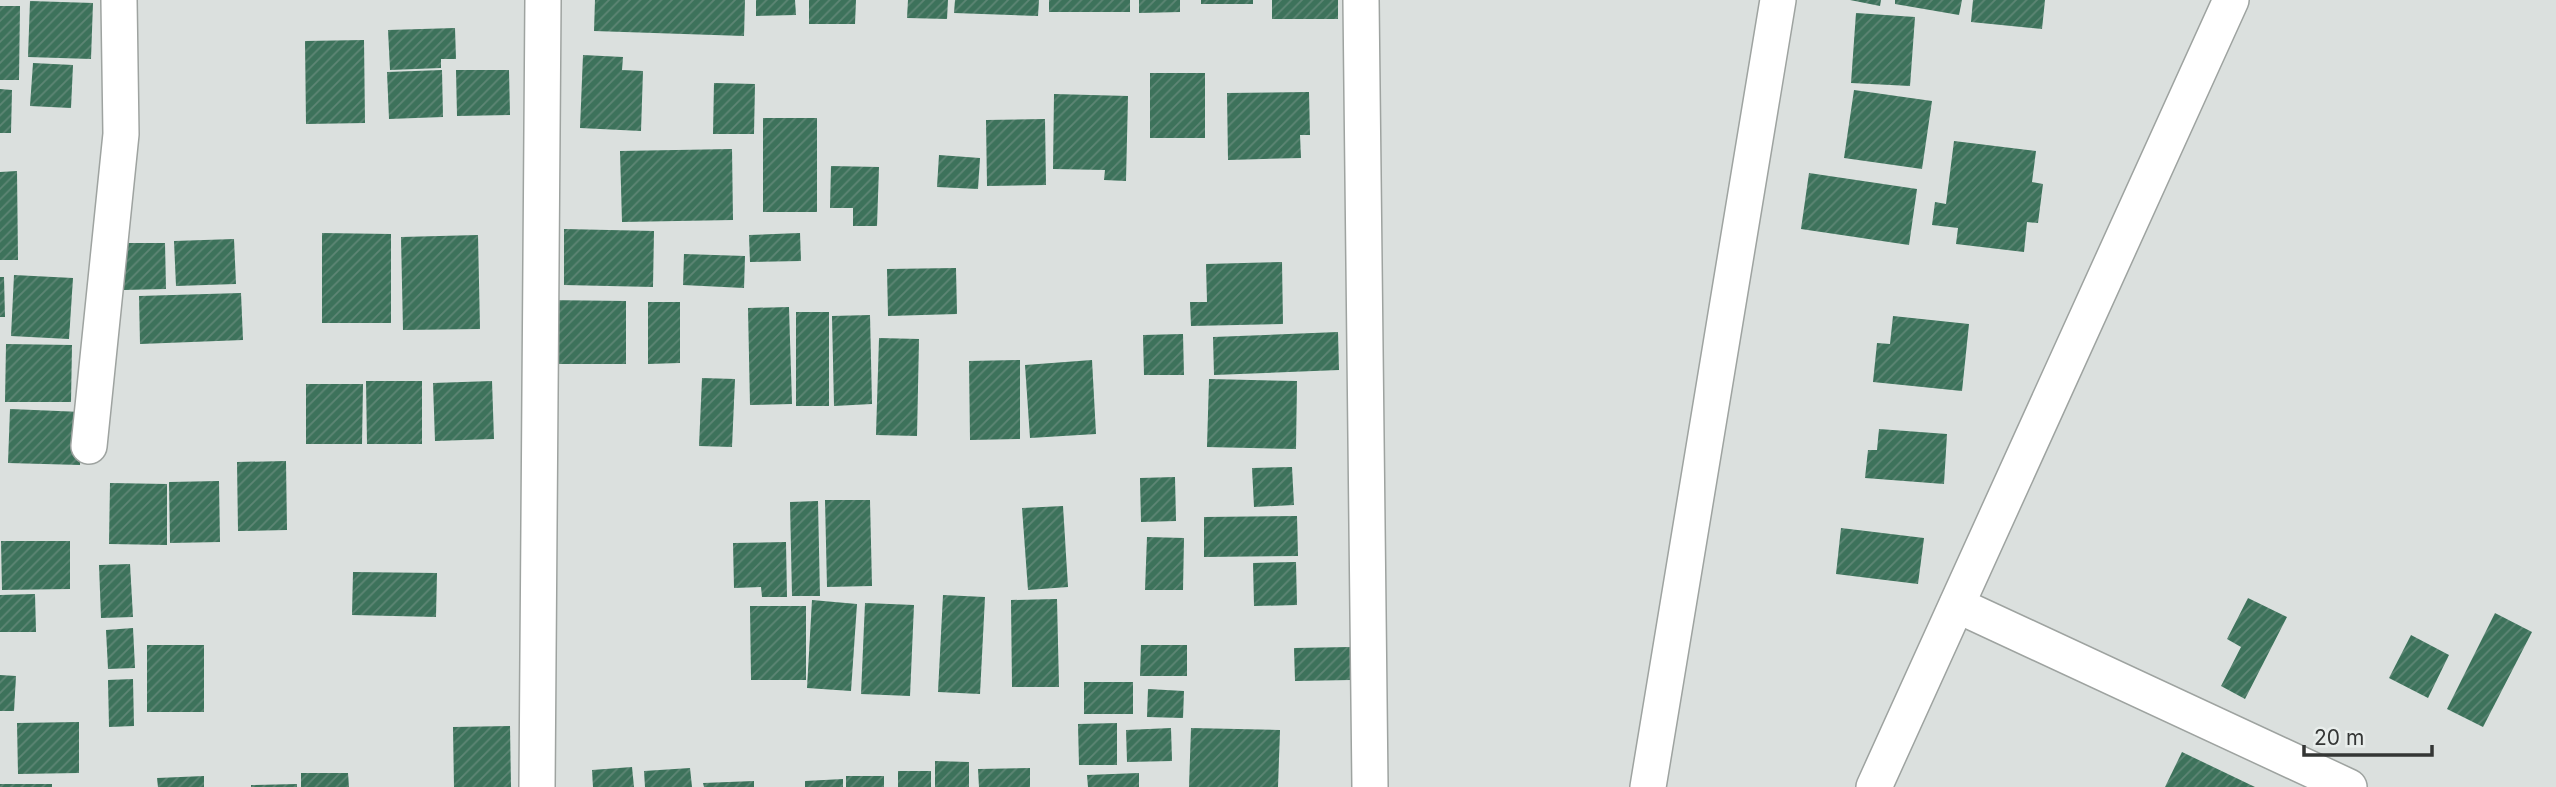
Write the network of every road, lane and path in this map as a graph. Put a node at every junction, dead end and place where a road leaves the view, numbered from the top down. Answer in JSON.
{"nodes":[{"id":1,"x":119,"y":0,"type":"edge"},
{"id":2,"x":543,"y":0,"type":"edge"},
{"id":3,"x":1361,"y":0,"type":"edge"},
{"id":4,"x":1777,"y":0,"type":"edge"},
{"id":5,"x":2231,"y":0,"type":"edge"},
{"id":6,"x":89,"y":446,"type":"dead end"},
{"id":7,"x":1957,"y":605,"type":"junction"},
{"id":8,"x":537,"y":787,"type":"edge"},
{"id":9,"x":1370,"y":787,"type":"edge"},
{"id":10,"x":1648,"y":787,"type":"edge"},
{"id":11,"x":1874,"y":787,"type":"edge"},
{"id":12,"x":2349,"y":787,"type":"edge"}],
"edges":[{"from":1,"to":6,"type":"street"},
{"from":2,"to":8,"type":"street"},
{"from":3,"to":9,"type":"street"},
{"from":4,"to":10,"type":"street"},
{"from":5,"to":7,"type":"street"},
{"from":7,"to":11,"type":"street"},
{"from":7,"to":12,"type":"street"}]}
